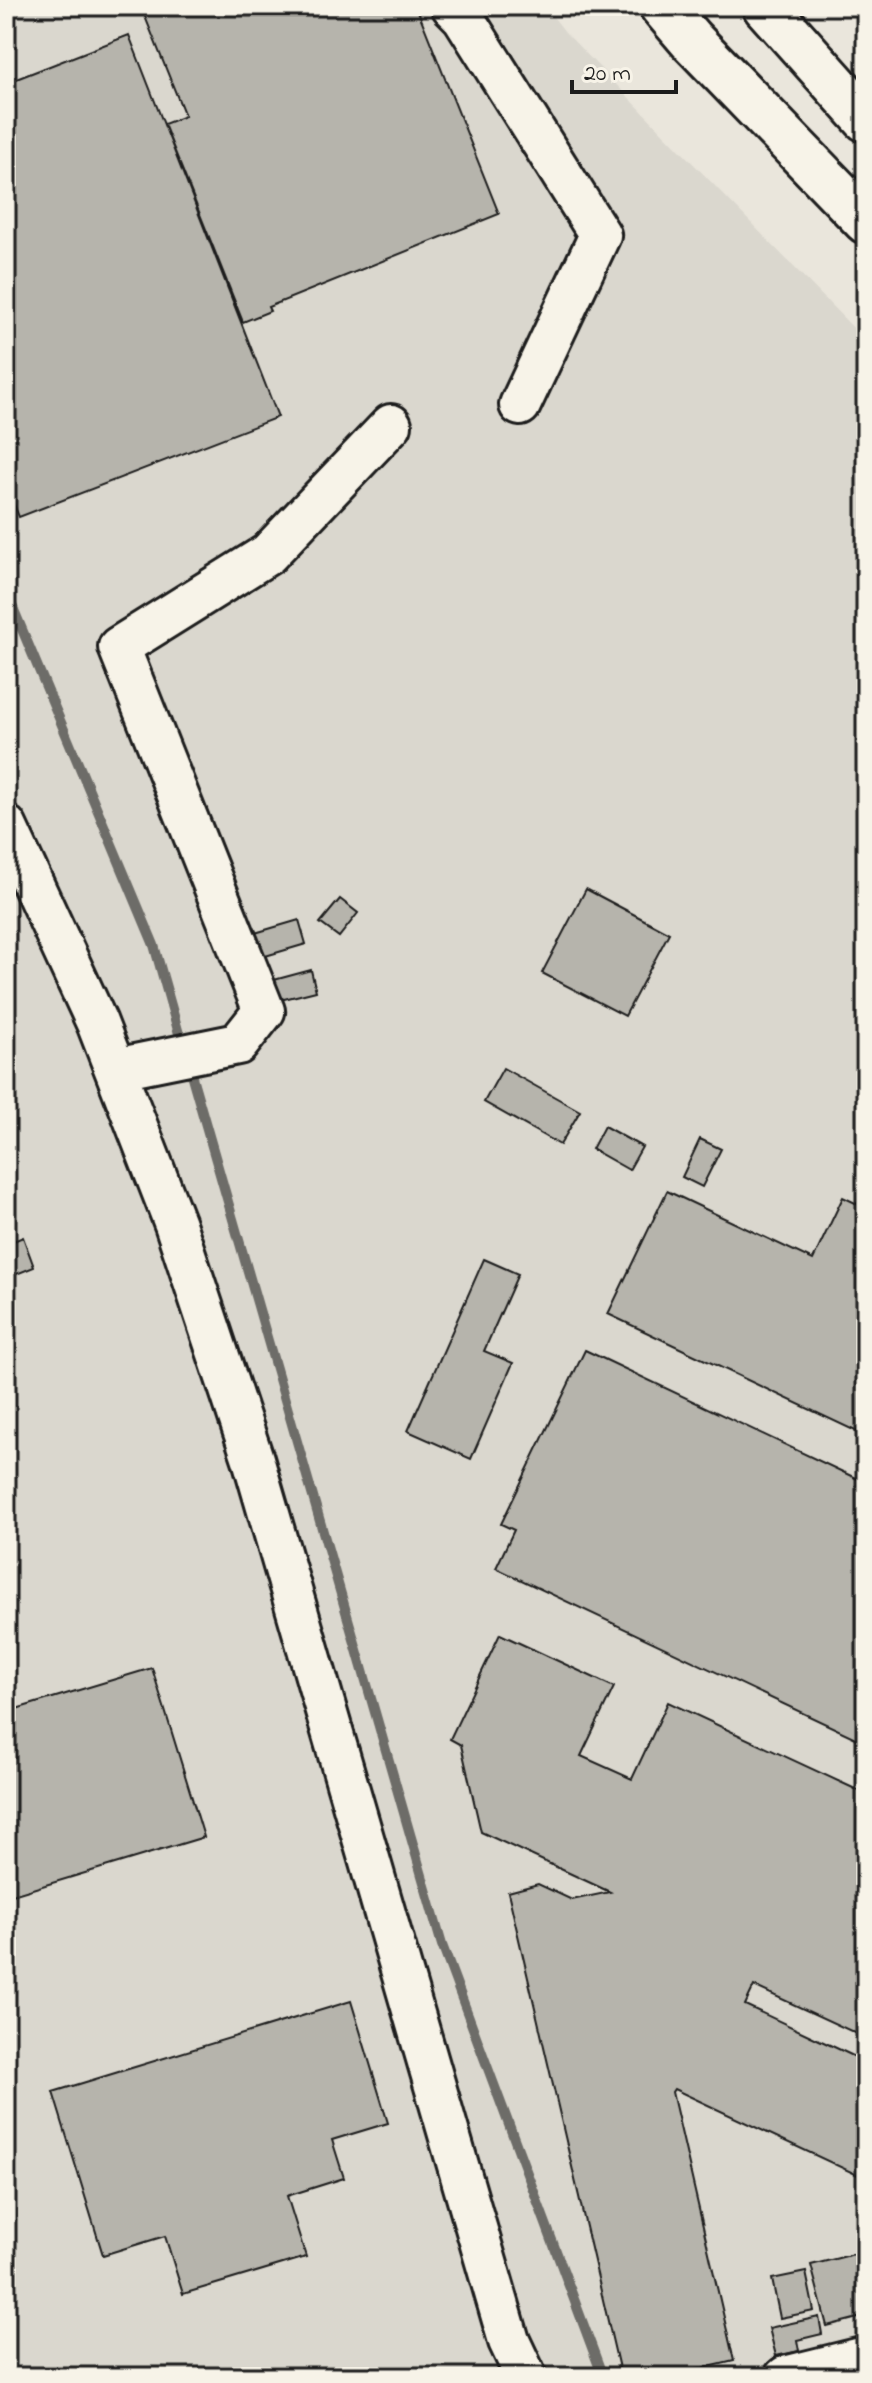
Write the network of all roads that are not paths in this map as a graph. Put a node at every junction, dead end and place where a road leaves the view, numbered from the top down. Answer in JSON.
{"nodes":[{"id":1,"x":452,"y":6,"type":"edge"},
{"id":2,"x":662,"y":6,"type":"edge"},
{"id":3,"x":765,"y":6,"type":"edge"},
{"id":4,"x":866,"y":119,"type":"edge"},
{"id":5,"x":866,"y":221,"type":"edge"},
{"id":6,"x":520,"y":405,"type":"dead end"},
{"id":7,"x":391,"y":425,"type":"dead end"},
{"id":8,"x":6,"y":826,"type":"edge"},
{"id":9,"x":115,"y":1069,"type":"junction"},
{"id":10,"x":866,"y":2357,"type":"edge"},
{"id":11,"x":526,"y":2377,"type":"edge"},
{"id":12,"x":785,"y":2377,"type":"edge"}],
"edges":[{"from":1,"to":6,"type":"street"},
{"from":2,"to":5,"type":"highway"},
{"from":3,"to":4,"type":"highway"},
{"from":7,"to":9,"type":"street"},
{"from":8,"to":9,"type":"street"},
{"from":9,"to":11,"type":"street"},
{"from":10,"to":12,"type":"street"}]}
